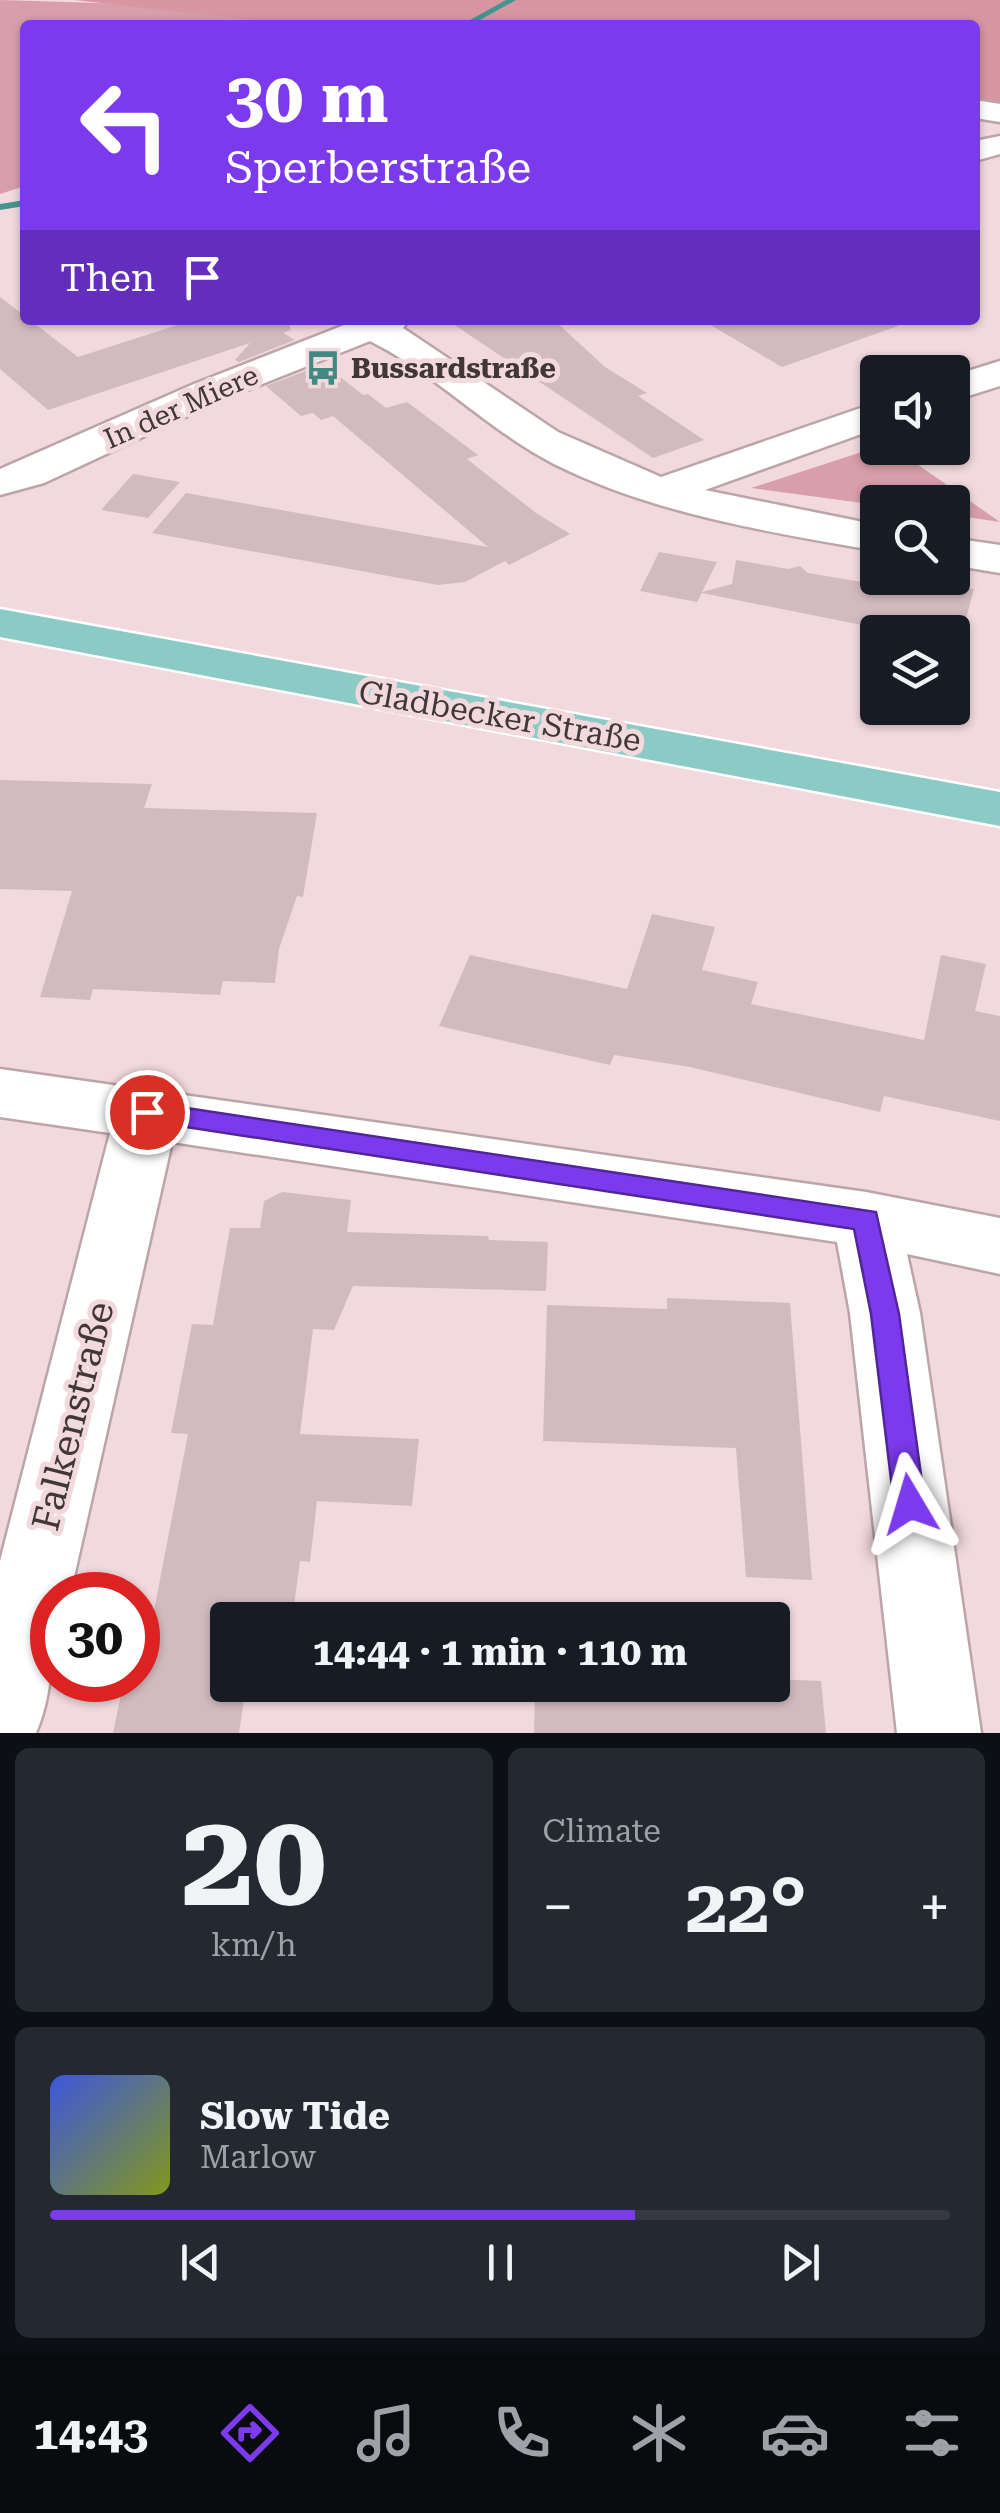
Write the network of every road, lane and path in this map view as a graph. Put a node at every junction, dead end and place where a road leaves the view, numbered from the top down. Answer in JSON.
{"nodes":[{"id":1,"x":378,"y":325,"type":"edge"},
{"id":2,"x":382,"y":325,"type":"edge"},
{"id":3,"x":1000,"y":373,"type":"edge"},
{"id":4,"x":970,"y":383,"type":"edge"},
{"id":5,"x":860,"y":420,"type":"edge"},
{"id":6,"x":10,"y":486,"type":"edge"},
{"id":7,"x":663,"y":491,"type":"junction"},
{"id":8,"x":860,"y":535,"type":"edge"},
{"id":9,"x":970,"y":554,"type":"edge"},
{"id":10,"x":1000,"y":559,"type":"edge"},
{"id":11,"x":0,"y":623,"type":"edge"},
{"id":12,"x":1000,"y":809,"type":"edge"},
{"id":13,"x":0,"y":1093,"type":"edge"},
{"id":14,"x":147,"y":1112,"type":"junction"},
{"id":15,"x":866,"y":1220,"type":"junction"},
{"id":16,"x":1000,"y":1246,"type":"edge"},
{"id":17,"x":0,"y":1721,"type":"edge"},
{"id":18,"x":939,"y":1733,"type":"edge"}],
"edges":[{"from":1,"to":6,"type":"street","name":"In der Miere"},
{"from":2,"to":7,"type":"street"},
{"from":3,"to":4,"type":"street"},
{"from":5,"to":7,"type":"street"},
{"from":7,"to":8,"type":"street"},
{"from":9,"to":10,"type":"street"},
{"from":11,"to":12,"type":"main road","name":"Gladbecker Straße"},
{"from":13,"to":14,"type":"street"},
{"from":14,"to":15,"type":"street"},
{"from":14,"to":17,"type":"street","name":"Falkenstraße"},
{"from":15,"to":16,"type":"street"},
{"from":15,"to":18,"type":"street"}]}
